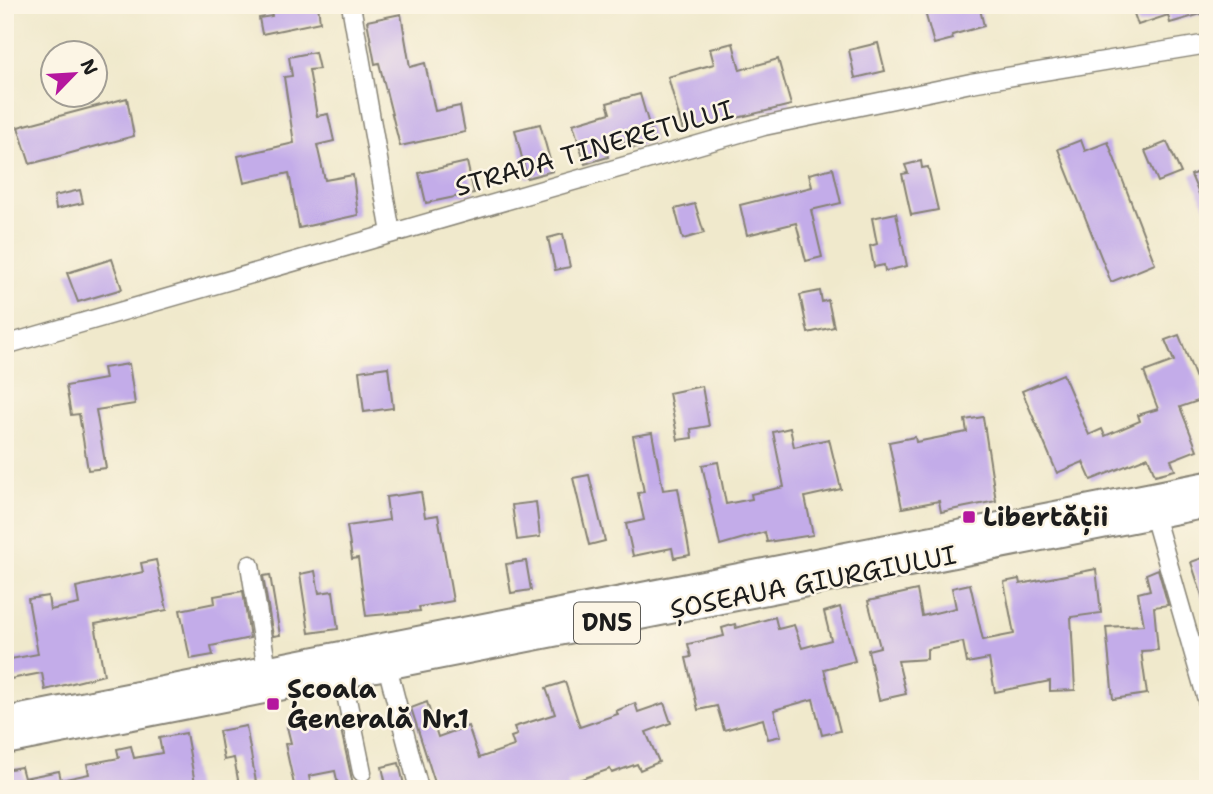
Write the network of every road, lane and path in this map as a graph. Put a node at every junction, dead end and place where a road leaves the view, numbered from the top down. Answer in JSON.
{"nodes":[{"id":1,"x":351,"y":5,"type":"edge"},
{"id":2,"x":1208,"y":44,"type":"edge"},
{"id":3,"x":391,"y":233,"type":"junction"},
{"id":4,"x":5,"y":345,"type":"edge"},
{"id":5,"x":1208,"y":485,"type":"edge"},
{"id":6,"x":1208,"y":504,"type":"edge"},
{"id":7,"x":1154,"y":515,"type":"junction"},
{"id":8,"x":250,"y":565,"type":"dead end"},
{"id":9,"x":387,"y":666,"type":"junction"},
{"id":10,"x":267,"y":669,"type":"junction"},
{"id":11,"x":342,"y":675,"type":"junction"},
{"id":12,"x":1208,"y":703,"type":"edge"},
{"id":13,"x":5,"y":721,"type":"edge"},
{"id":14,"x":5,"y":741,"type":"edge"},
{"id":15,"x":362,"y":772,"type":"dead end"},
{"id":16,"x":419,"y":789,"type":"edge"}],
"edges":[{"from":1,"to":3,"type":"street"},
{"from":2,"to":3,"type":"street","name":"STRADA TINERETULUI"},
{"from":3,"to":4,"type":"street","name":"STRADA TINERETULUI"},
{"from":5,"to":10,"type":"highway","name":"ȘOSEAUA GIURGIULUI","number":"DN5"},
{"from":6,"to":7,"type":"highway","name":"ȘOSEAUA GIURGIULUI","number":"DN5"},
{"from":7,"to":9,"type":"highway","name":"ȘOSEAUA GIURGIULUI","number":"DN5"},
{"from":7,"to":12,"type":"street"},
{"from":8,"to":10,"type":"street"},
{"from":9,"to":11,"type":"highway","name":"ȘOSEAUA GIURGIULUI","number":"DN5"},
{"from":9,"to":16,"type":"street"},
{"from":10,"to":13,"type":"highway","name":"ȘOSEAUA GIURGIULUI","number":"DN5"},
{"from":11,"to":14,"type":"highway","name":"ȘOSEAUA GIURGIULUI","number":"DN5"},
{"from":11,"to":15,"type":"street"}]}
